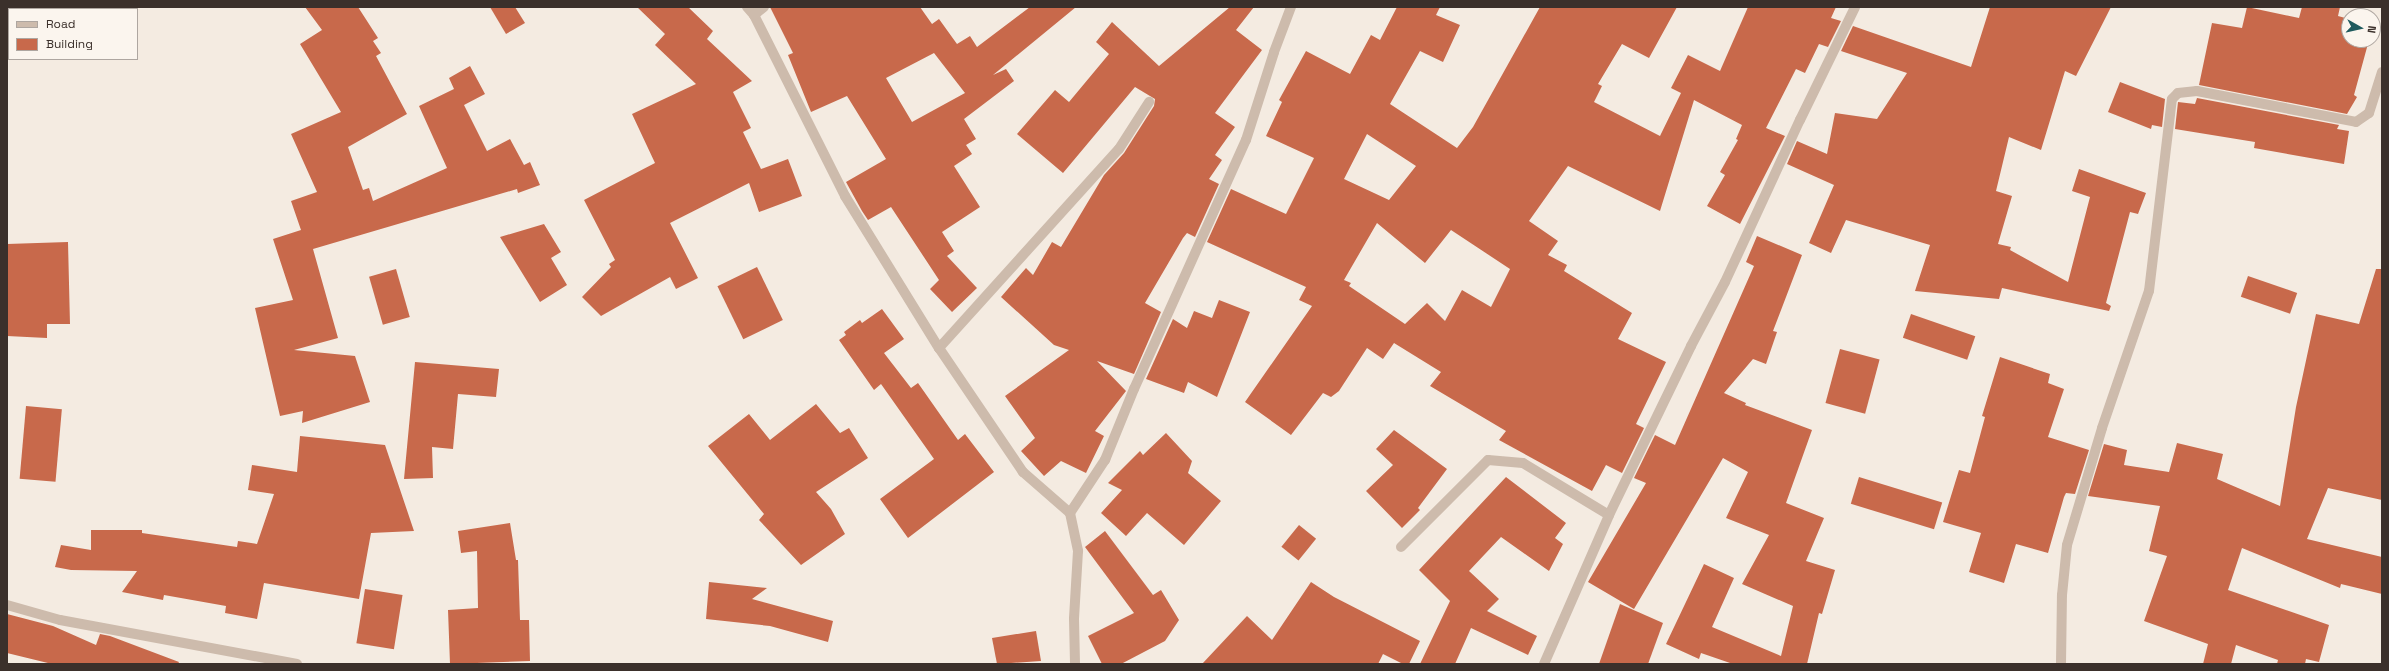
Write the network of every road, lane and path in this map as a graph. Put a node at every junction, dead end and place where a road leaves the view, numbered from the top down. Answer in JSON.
{"nodes":[{"id":1,"x":747,"y":7,"type":"edge"},
{"id":2,"x":764,"y":7,"type":"edge"},
{"id":3,"x":1291,"y":7,"type":"edge"},
{"id":4,"x":1855,"y":7,"type":"edge"},
{"id":5,"x":754,"y":15,"type":"junction"},
{"id":6,"x":2382,"y":72,"type":"edge"},
{"id":7,"x":1149,"y":102,"type":"dead end"},
{"id":8,"x":939,"y":348,"type":"junction"},
{"id":9,"x":1070,"y":513,"type":"junction"},
{"id":10,"x":1608,"y":515,"type":"junction"},
{"id":11,"x":1401,"y":547,"type":"dead end"},
{"id":12,"x":7,"y":606,"type":"edge"},
{"id":13,"x":297,"y":664,"type":"edge"},
{"id":14,"x":1075,"y":664,"type":"edge"},
{"id":15,"x":1544,"y":664,"type":"edge"},
{"id":16,"x":2061,"y":664,"type":"edge"}],
"edges":[{"from":1,"to":5,"type":"street"},
{"from":2,"to":5,"type":"street"},
{"from":3,"to":9,"type":"street"},
{"from":4,"to":10,"type":"street"},
{"from":5,"to":8,"type":"street"},
{"from":6,"to":16,"type":"street"},
{"from":7,"to":8,"type":"street"},
{"from":8,"to":9,"type":"street"},
{"from":9,"to":14,"type":"street"},
{"from":10,"to":11,"type":"street"},
{"from":10,"to":15,"type":"street"},
{"from":12,"to":13,"type":"street"}]}
